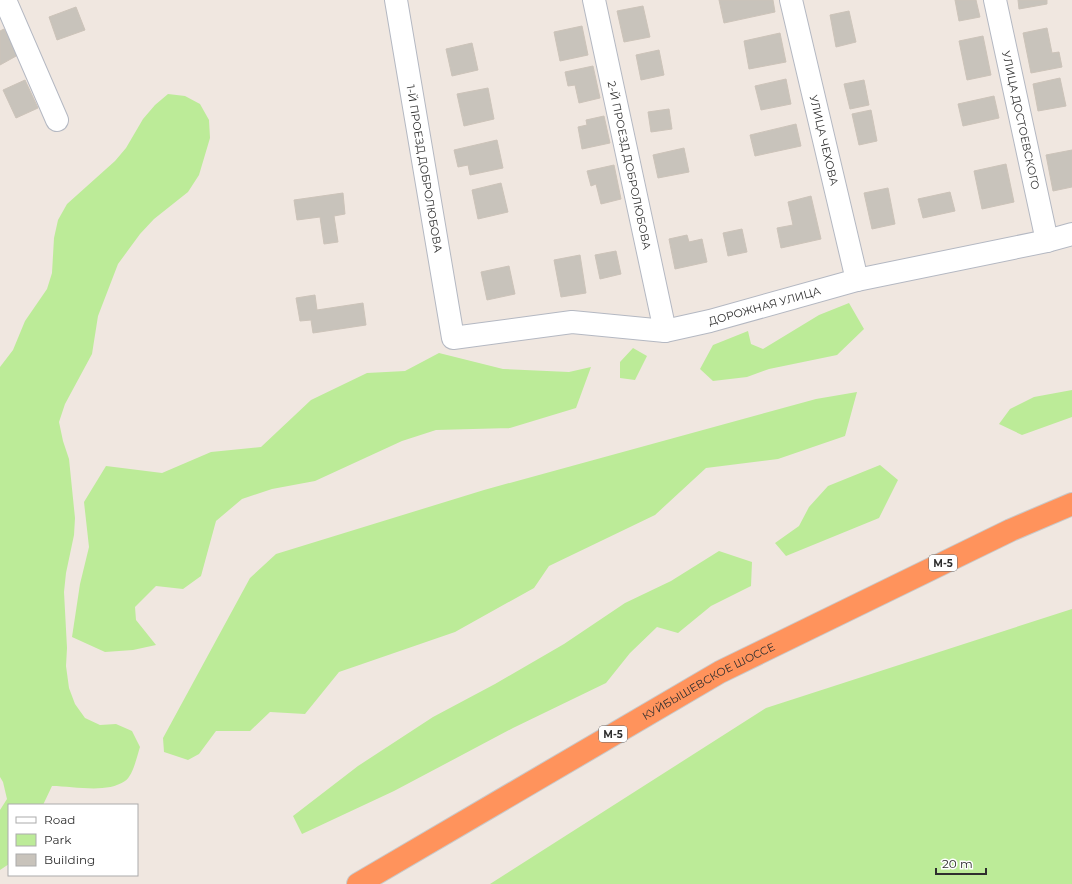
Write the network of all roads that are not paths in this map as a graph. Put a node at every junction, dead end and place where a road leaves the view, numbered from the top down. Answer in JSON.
{"nodes":[{"id":1,"x":5,"y":0,"type":"edge"},
{"id":2,"x":396,"y":0,"type":"edge"},
{"id":3,"x":594,"y":0,"type":"edge"},
{"id":4,"x":791,"y":0,"type":"edge"},
{"id":5,"x":995,"y":0,"type":"edge"},
{"id":6,"x":57,"y":120,"type":"dead end"},
{"id":7,"x":1072,"y":234,"type":"edge"},
{"id":8,"x":1047,"y":241,"type":"junction"},
{"id":9,"x":857,"y":280,"type":"junction"},
{"id":10,"x":665,"y":331,"type":"junction"},
{"id":11,"x":453,"y":338,"type":"joint"},
{"id":12,"x":1072,"y":504,"type":"edge"},
{"id":13,"x":358,"y":884,"type":"edge"}],
"edges":[{"from":1,"to":6,"type":"street"},
{"from":2,"to":11,"type":"street","name":"1-Й ПРОЕЗД ДОБРОЛЮБОВА"},
{"from":3,"to":10,"type":"street","name":"2-Й ПРОЕЗД ДОБРОЛЮБОВА"},
{"from":4,"to":9,"type":"street","name":"УЛИЦА ЧЕХОВА"},
{"from":5,"to":8,"type":"street","name":"УЛИЦА ДОСТОЕВСКОГО"},
{"from":7,"to":8,"type":"street","name":"ДОРОЖНАЯ УЛИЦА"},
{"from":8,"to":9,"type":"street","name":"ДОРОЖНАЯ УЛИЦА"},
{"from":9,"to":10,"type":"street","name":"ДОРОЖНАЯ УЛИЦА"},
{"from":10,"to":11,"type":"street","name":"ДОРОЖНАЯ УЛИЦА"},
{"from":12,"to":13,"type":"highway","name":"КУЙБЫШЕВСКОЕ ШОССЕ","number":"М-5"}]}
